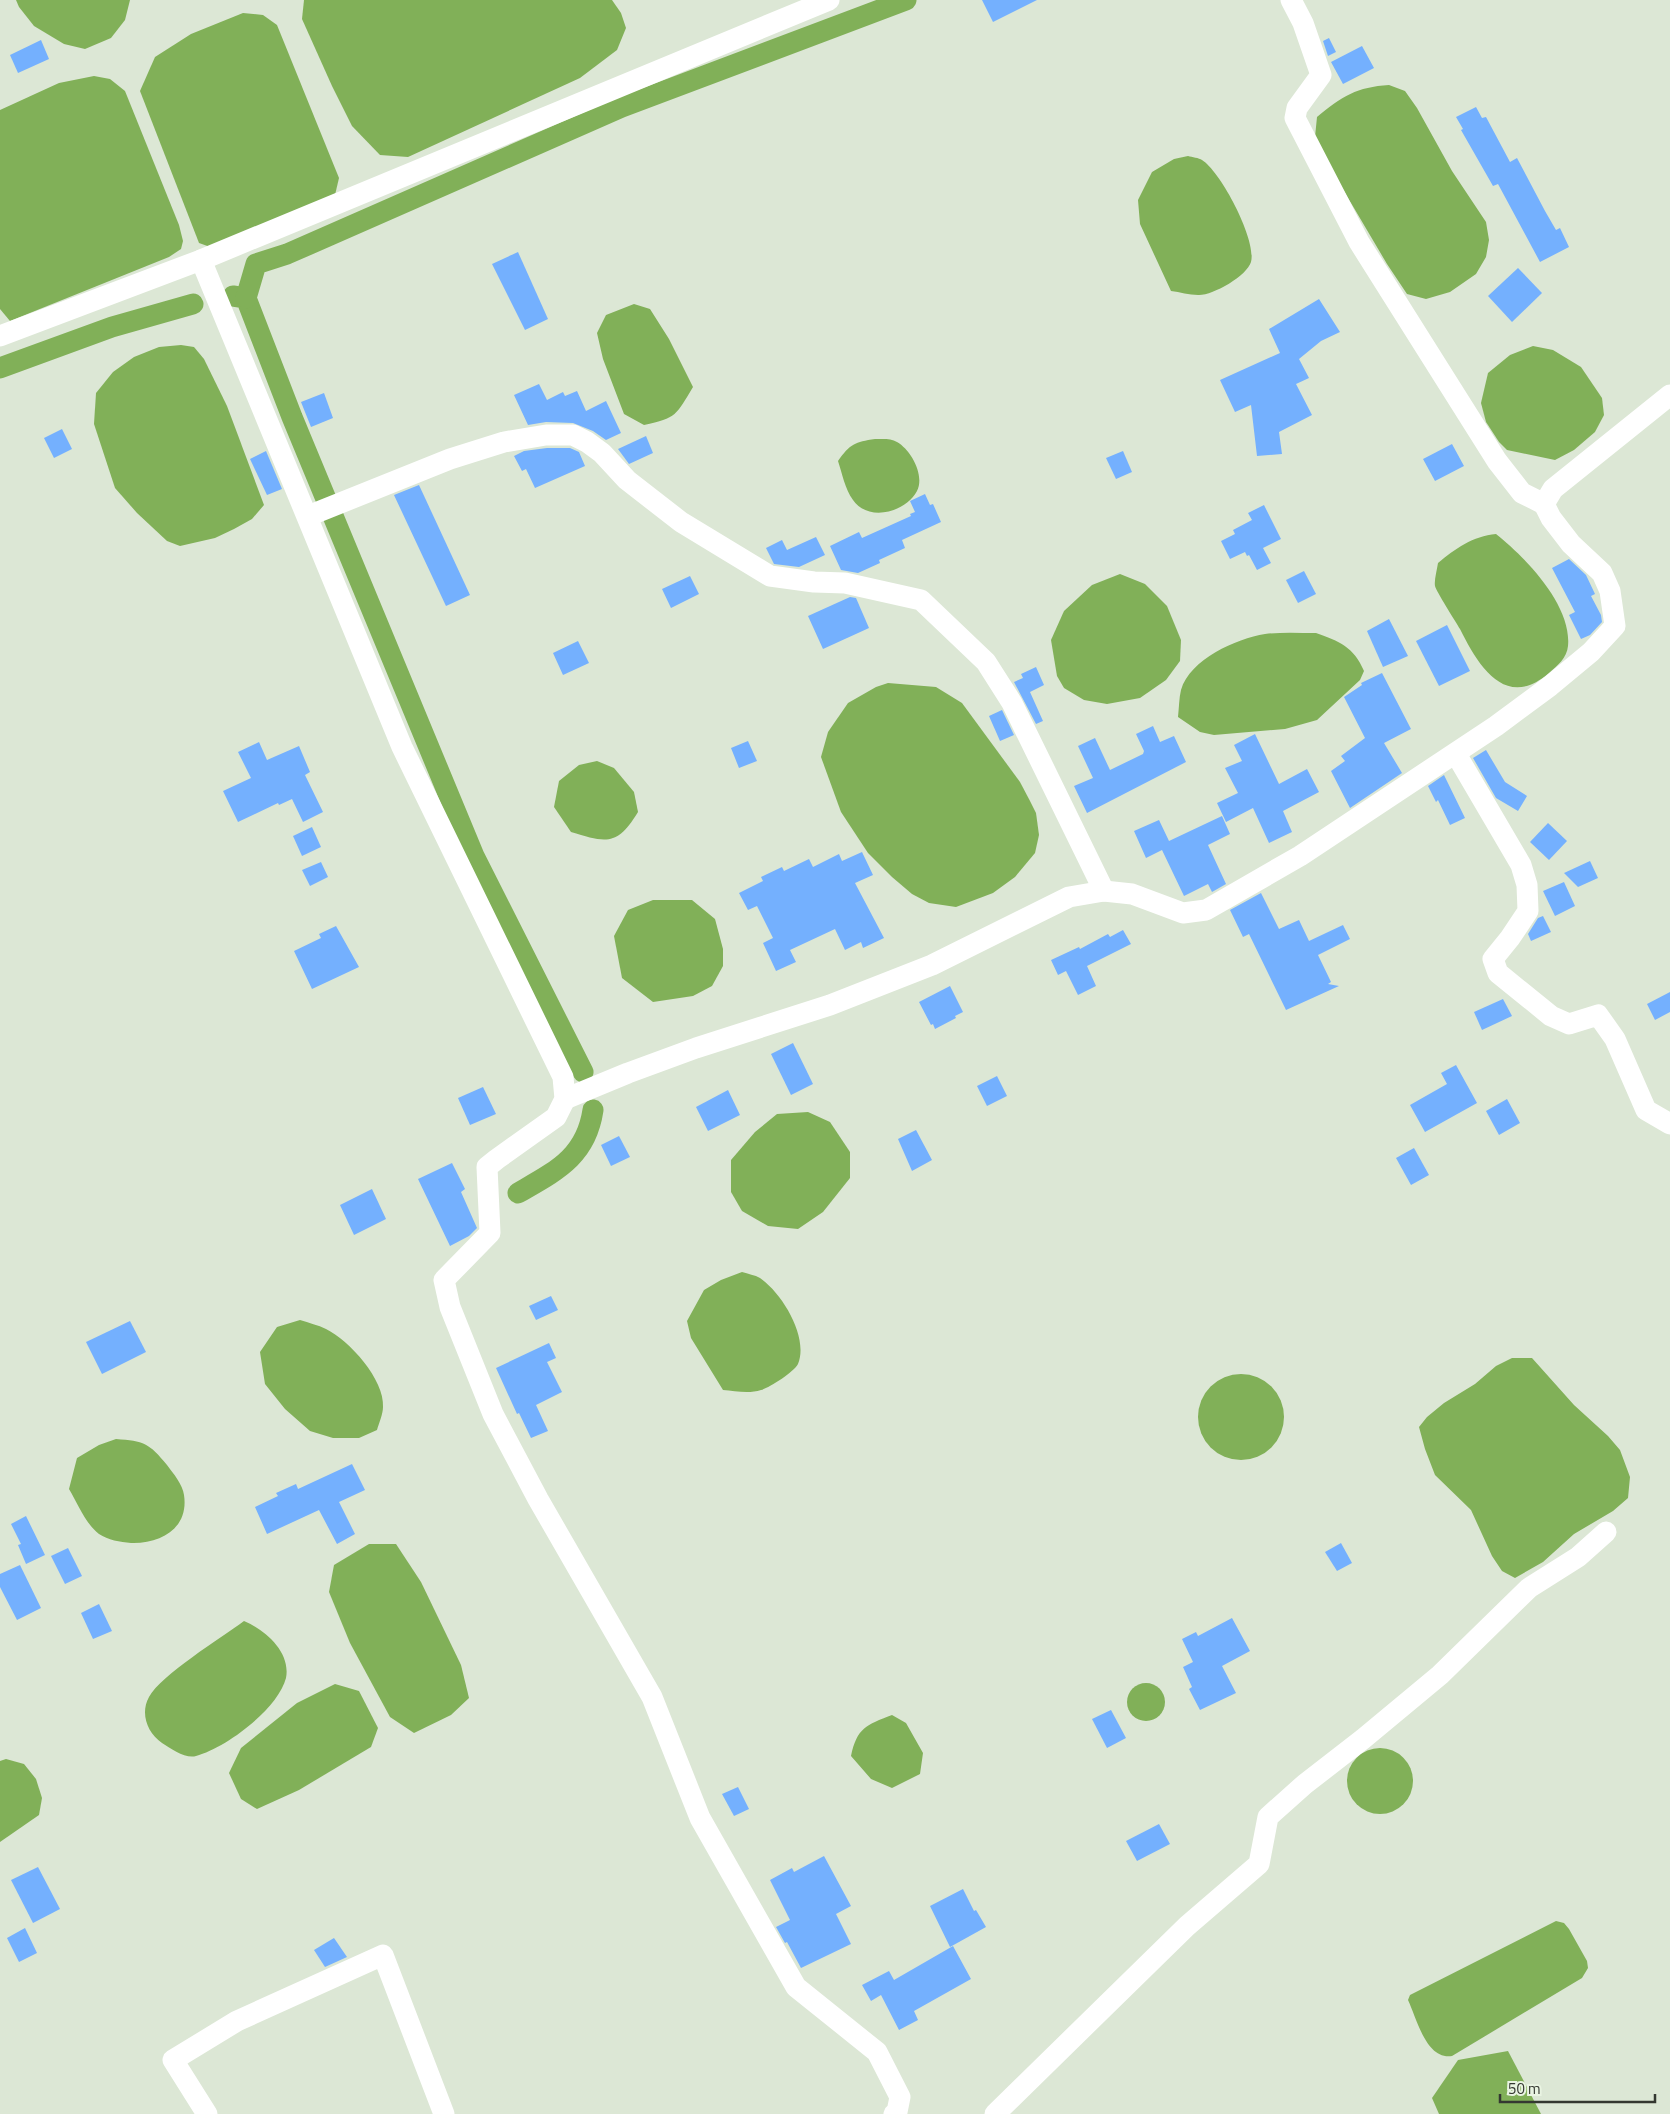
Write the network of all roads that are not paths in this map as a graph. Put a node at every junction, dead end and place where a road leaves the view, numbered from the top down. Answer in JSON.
{"nodes":[{"id":1,"x":829,"y":0,"type":"edge"},
{"id":2,"x":1291,"y":0,"type":"edge"},
{"id":3,"x":201,"y":260,"type":"junction"},
{"id":4,"x":0,"y":336,"type":"edge"},
{"id":5,"x":1670,"y":395,"type":"edge"},
{"id":6,"x":1544,"y":504,"type":"junction"},
{"id":7,"x":308,"y":516,"type":"junction"},
{"id":8,"x":1456,"y":754,"type":"junction"},
{"id":9,"x":1104,"y":891,"type":"junction"},
{"id":10,"x":566,"y":1099,"type":"junction"},
{"id":11,"x":1670,"y":1124,"type":"edge"},
{"id":12,"x":1606,"y":1532,"type":"dead end"},
{"id":13,"x":207,"y":2114,"type":"edge"},
{"id":14,"x":444,"y":2114,"type":"edge"},
{"id":15,"x":894,"y":2114,"type":"edge"},
{"id":16,"x":995,"y":2114,"type":"edge"}],
"edges":[{"from":1,"to":3,"type":"street"},
{"from":2,"to":6,"type":"street"},
{"from":3,"to":4,"type":"street"},
{"from":3,"to":7,"type":"street"},
{"from":5,"to":6,"type":"street"},
{"from":6,"to":8,"type":"street"},
{"from":7,"to":9,"type":"street"},
{"from":7,"to":10,"type":"street"},
{"from":8,"to":9,"type":"street"},
{"from":8,"to":11,"type":"street"},
{"from":9,"to":10,"type":"street"},
{"from":10,"to":15,"type":"street"},
{"from":12,"to":16,"type":"street"},
{"from":13,"to":14,"type":"street"}]}
